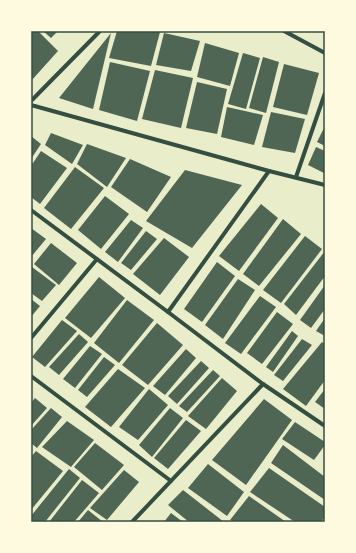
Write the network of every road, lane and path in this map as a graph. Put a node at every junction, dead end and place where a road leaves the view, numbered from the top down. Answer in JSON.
{"nodes":[{"id":1,"x":100,"y":31,"type":"edge"},
{"id":2,"x":284,"y":31,"type":"edge"},
{"id":3,"x":325,"y":53,"type":"edge"},
{"id":4,"x":325,"y":93,"type":"edge"},
{"id":5,"x":31,"y":101,"type":"edge"},
{"id":6,"x":31,"y":105,"type":"edge"},
{"id":7,"x":269,"y":171,"type":"junction"},
{"id":8,"x":296,"y":177,"type":"junction"},
{"id":9,"x":325,"y":184,"type":"edge"},
{"id":10,"x":31,"y":210,"type":"edge"},
{"id":11,"x":97,"y":259,"type":"junction"},
{"id":12,"x":168,"y":312,"type":"junction"},
{"id":13,"x":31,"y":338,"type":"edge"},
{"id":14,"x":31,"y":376,"type":"edge"},
{"id":15,"x":263,"y":384,"type":"junction"},
{"id":16,"x":325,"y":426,"type":"edge"},
{"id":17,"x":171,"y":481,"type":"junction"},
{"id":18,"x":132,"y":522,"type":"edge"}],
"edges":[{"from":1,"to":5,"type":"street"},
{"from":2,"to":3,"type":"street"},
{"from":4,"to":8,"type":"street"},
{"from":6,"to":7,"type":"street"},
{"from":7,"to":8,"type":"street"},
{"from":7,"to":12,"type":"street"},
{"from":8,"to":9,"type":"street"},
{"from":10,"to":11,"type":"street"},
{"from":11,"to":12,"type":"street"},
{"from":11,"to":13,"type":"street"},
{"from":12,"to":15,"type":"street"},
{"from":14,"to":17,"type":"street"},
{"from":15,"to":16,"type":"street"},
{"from":15,"to":17,"type":"street"},
{"from":17,"to":18,"type":"street"}]}
